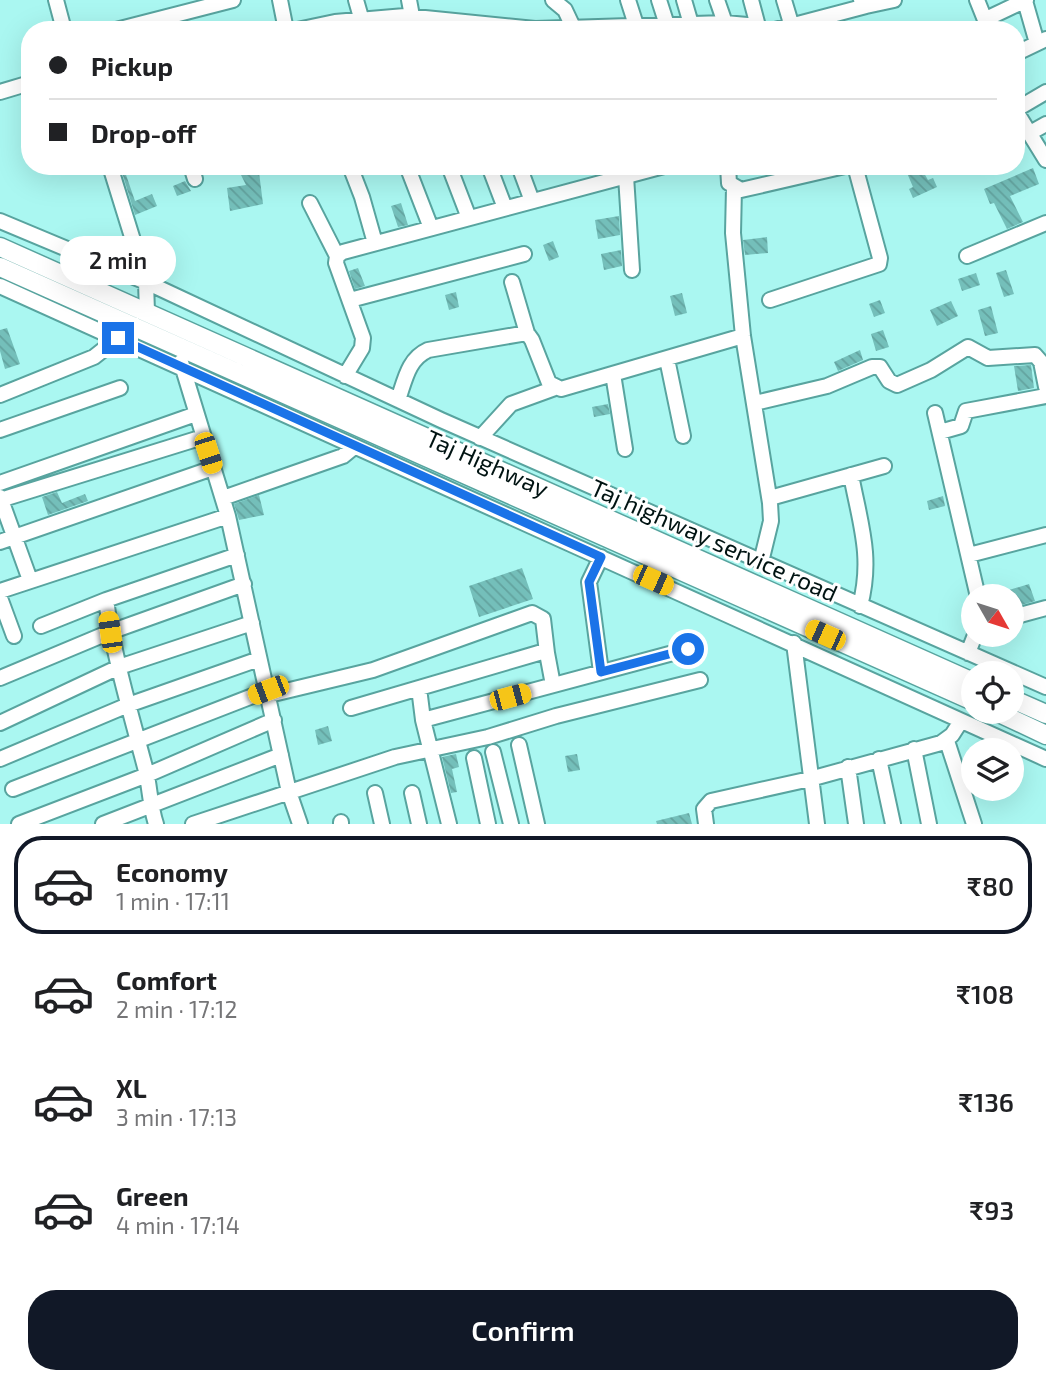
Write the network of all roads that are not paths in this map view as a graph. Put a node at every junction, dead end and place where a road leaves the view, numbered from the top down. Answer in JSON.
{"nodes":[{"id":1,"x":56,"y":0,"type":"edge"},
{"id":2,"x":233,"y":0,"type":"edge"},
{"id":3,"x":280,"y":0,"type":"edge"},
{"id":4,"x":356,"y":0,"type":"edge"},
{"id":5,"x":409,"y":0,"type":"edge"},
{"id":6,"x":628,"y":0,"type":"edge"},
{"id":7,"x":659,"y":0,"type":"edge"},
{"id":8,"x":684,"y":0,"type":"edge"},
{"id":9,"x":718,"y":0,"type":"edge"},
{"id":10,"x":751,"y":0,"type":"edge"},
{"id":11,"x":784,"y":0,"type":"edge"},
{"id":12,"x":894,"y":0,"type":"edge"},
{"id":13,"x":977,"y":0,"type":"edge"},
{"id":14,"x":1026,"y":0,"type":"edge"},
{"id":15,"x":557,"y":1,"type":"edge"},
{"id":16,"x":863,"y":3,"type":"edge"},
{"id":17,"x":412,"y":16,"type":"junction"},
{"id":18,"x":62,"y":21,"type":"edge"},
{"id":19,"x":151,"y":21,"type":"edge"},
{"id":20,"x":284,"y":21,"type":"edge"},
{"id":21,"x":362,"y":21,"type":"edge"},
{"id":22,"x":401,"y":21,"type":"edge"},
{"id":23,"x":426,"y":21,"type":"edge"},
{"id":24,"x":569,"y":21,"type":"edge"},
{"id":25,"x":635,"y":21,"type":"edge"},
{"id":26,"x":666,"y":21,"type":"edge"},
{"id":27,"x":690,"y":21,"type":"edge"},
{"id":28,"x":724,"y":21,"type":"edge"},
{"id":29,"x":757,"y":21,"type":"edge"},
{"id":30,"x":791,"y":21,"type":"edge"},
{"id":31,"x":813,"y":21,"type":"edge"},
{"id":32,"x":985,"y":21,"type":"edge"},
{"id":33,"x":993,"y":21,"type":"edge"},
{"id":34,"x":1042,"y":41,"type":"edge"},
{"id":35,"x":1025,"y":49,"type":"edge"},
{"id":36,"x":21,"y":86,"type":"edge"},
{"id":37,"x":0,"y":92,"type":"edge"},
{"id":38,"x":1046,"y":92,"type":"edge"},
{"id":39,"x":1025,"y":106,"type":"edge"},
{"id":40,"x":1046,"y":124,"type":"edge"},
{"id":41,"x":1025,"y":125,"type":"edge"},
{"id":42,"x":1030,"y":133,"type":"junction"},
{"id":43,"x":1046,"y":159,"type":"edge"},
{"id":44,"x":113,"y":175,"type":"edge"},
{"id":45,"x":353,"y":175,"type":"edge"},
{"id":46,"x":410,"y":175,"type":"edge"},
{"id":47,"x":452,"y":175,"type":"edge"},
{"id":48,"x":492,"y":175,"type":"edge"},
{"id":49,"x":522,"y":175,"type":"edge"},
{"id":50,"x":630,"y":175,"type":"edge"},
{"id":51,"x":729,"y":175,"type":"edge"},
{"id":52,"x":776,"y":175,"type":"edge"},
{"id":53,"x":800,"y":175,"type":"edge"},
{"id":54,"x":857,"y":175,"type":"edge"},
{"id":55,"x":626,"y":176,"type":"junction"},
{"id":56,"x":777,"y":182,"type":"junction"},
{"id":57,"x":734,"y":188,"type":"junction"},
{"id":58,"x":532,"y":201,"type":"junction"},
{"id":59,"x":310,"y":203,"type":"dead end"},
{"id":60,"x":505,"y":208,"type":"junction"},
{"id":61,"x":469,"y":218,"type":"junction"},
{"id":62,"x":0,"y":221,"type":"edge"},
{"id":63,"x":1046,"y":223,"type":"edge"},
{"id":64,"x":431,"y":228,"type":"junction"},
{"id":65,"x":375,"y":243,"type":"junction"},
{"id":66,"x":0,"y":247,"type":"edge"},
{"id":67,"x":524,"y":254,"type":"dead end"},
{"id":68,"x":337,"y":256,"type":"junction"},
{"id":69,"x":967,"y":256,"type":"dead end"},
{"id":70,"x":0,"y":267,"type":"edge"},
{"id":71,"x":632,"y":270,"type":"dead end"},
{"id":72,"x":146,"y":282,"type":"junction"},
{"id":73,"x":512,"y":282,"type":"dead end"},
{"id":74,"x":3,"y":290,"type":"edge"},
{"id":75,"x":350,"y":300,"type":"junction"},
{"id":76,"x":770,"y":300,"type":"dead end"},
{"id":77,"x":147,"y":312,"type":"junction"},
{"id":78,"x":527,"y":333,"type":"junction"},
{"id":79,"x":743,"y":336,"type":"junction"},
{"id":80,"x":118,"y":338,"type":"junction"},
{"id":81,"x":176,"y":345,"type":"junction"},
{"id":82,"x":667,"y":359,"type":"junction"},
{"id":83,"x":183,"y":368,"type":"junction"},
{"id":84,"x":613,"y":374,"type":"junction"},
{"id":85,"x":345,"y":376,"type":"junction"},
{"id":86,"x":1046,"y":387,"type":"edge"},
{"id":87,"x":120,"y":388,"type":"dead end"},
{"id":88,"x":555,"y":388,"type":"junction"},
{"id":89,"x":0,"y":395,"type":"edge"},
{"id":90,"x":1046,"y":396,"type":"edge"},
{"id":91,"x":398,"y":400,"type":"junction"},
{"id":92,"x":755,"y":403,"type":"junction"},
{"id":93,"x":934,"y":413,"type":"dead end"},
{"id":94,"x":196,"y":414,"type":"junction"},
{"id":95,"x":0,"y":430,"type":"edge"},
{"id":96,"x":940,"y":432,"type":"junction"},
{"id":97,"x":683,"y":436,"type":"dead end"},
{"id":98,"x":203,"y":437,"type":"junction"},
{"id":99,"x":481,"y":438,"type":"junction"},
{"id":100,"x":354,"y":447,"type":"junction"},
{"id":101,"x":625,"y":449,"type":"dead end"},
{"id":102,"x":884,"y":466,"type":"dead end"},
{"id":103,"x":213,"y":468,"type":"junction"},
{"id":104,"x":851,"y":475,"type":"junction"},
{"id":105,"x":0,"y":483,"type":"edge"},
{"id":106,"x":223,"y":498,"type":"junction"},
{"id":107,"x":769,"y":498,"type":"junction"},
{"id":108,"x":0,"y":499,"type":"edge"},
{"id":109,"x":228,"y":516,"type":"junction"},
{"id":110,"x":1046,"y":535,"type":"edge"},
{"id":111,"x":7,"y":540,"type":"edge"},
{"id":112,"x":237,"y":555,"type":"junction"},
{"id":113,"x":969,"y":555,"type":"junction"},
{"id":114,"x":601,"y":557,"type":"junction"},
{"id":115,"x":761,"y":562,"type":"junction"},
{"id":116,"x":30,"y":580,"type":"junction"},
{"id":117,"x":244,"y":583,"type":"junction"},
{"id":118,"x":975,"y":584,"type":"edge"},
{"id":119,"x":0,"y":591,"type":"edge"},
{"id":120,"x":0,"y":598,"type":"edge"},
{"id":121,"x":106,"y":600,"type":"junction"},
{"id":122,"x":860,"y":606,"type":"junction"},
{"id":123,"x":1046,"y":608,"type":"edge"},
{"id":124,"x":1024,"y":614,"type":"edge"},
{"id":125,"x":251,"y":623,"type":"junction"},
{"id":126,"x":41,"y":626,"type":"dead end"},
{"id":127,"x":110,"y":632,"type":"junction"},
{"id":128,"x":13,"y":636,"type":"dead end"},
{"id":129,"x":794,"y":643,"type":"junction"},
{"id":130,"x":970,"y":648,"type":"edge"},
{"id":131,"x":688,"y":649,"type":"dead end"},
{"id":132,"x":547,"y":653,"type":"junction"},
{"id":133,"x":968,"y":653,"type":"junction"},
{"id":134,"x":259,"y":659,"type":"junction"},
{"id":135,"x":119,"y":667,"type":"junction"},
{"id":136,"x":601,"y":672,"type":"junction"},
{"id":137,"x":961,"y":677,"type":"edge"},
{"id":138,"x":0,"y":678,"type":"edge"},
{"id":139,"x":700,"y":680,"type":"dead end"},
{"id":140,"x":553,"y":685,"type":"junction"},
{"id":141,"x":1046,"y":687,"type":"edge"},
{"id":142,"x":419,"y":688,"type":"junction"},
{"id":143,"x":268,"y":692,"type":"junction"},
{"id":144,"x":961,"y":696,"type":"edge"},
{"id":145,"x":1024,"y":704,"type":"edge"},
{"id":146,"x":128,"y":705,"type":"junction"},
{"id":147,"x":351,"y":708,"type":"dead end"},
{"id":148,"x":1046,"y":714,"type":"edge"},
{"id":149,"x":274,"y":720,"type":"junction"},
{"id":150,"x":423,"y":720,"type":"junction"},
{"id":151,"x":961,"y":721,"type":"joint"},
{"id":152,"x":0,"y":723,"type":"edge"},
{"id":153,"x":968,"y":724,"type":"edge"},
{"id":154,"x":990,"y":724,"type":"edge"},
{"id":155,"x":1023,"y":724,"type":"edge"},
{"id":156,"x":990,"y":733,"type":"junction"},
{"id":157,"x":1046,"y":735,"type":"edge"},
{"id":158,"x":137,"y":741,"type":"junction"},
{"id":159,"x":947,"y":741,"type":"junction"},
{"id":160,"x":519,"y":745,"type":"dead end"},
{"id":161,"x":915,"y":749,"type":"junction"},
{"id":162,"x":430,"y":751,"type":"junction"},
{"id":163,"x":493,"y":752,"type":"dead end"},
{"id":164,"x":281,"y":755,"type":"junction"},
{"id":165,"x":474,"y":758,"type":"dead end"},
{"id":166,"x":1046,"y":758,"type":"edge"},
{"id":167,"x":0,"y":759,"type":"edge"},
{"id":168,"x":880,"y":759,"type":"junction"},
{"id":169,"x":848,"y":767,"type":"junction"},
{"id":170,"x":147,"y":775,"type":"junction"},
{"id":171,"x":810,"y":779,"type":"junction"},
{"id":172,"x":13,"y":789,"type":"dead end"},
{"id":173,"x":289,"y":792,"type":"junction"},
{"id":174,"x":374,"y":793,"type":"dead end"},
{"id":175,"x":412,"y":793,"type":"dead end"},
{"id":176,"x":149,"y":806,"type":"junction"},
{"id":177,"x":233,"y":809,"type":"junction"},
{"id":178,"x":19,"y":824,"type":"edge"},
{"id":179,"x":103,"y":824,"type":"edge"},
{"id":180,"x":156,"y":824,"type":"edge"},
{"id":181,"x":193,"y":824,"type":"edge"},
{"id":182,"x":240,"y":824,"type":"edge"},
{"id":183,"x":300,"y":824,"type":"edge"},
{"id":184,"x":382,"y":824,"type":"edge"},
{"id":185,"x":419,"y":824,"type":"edge"},
{"id":186,"x":449,"y":824,"type":"edge"},
{"id":187,"x":488,"y":824,"type":"edge"},
{"id":188,"x":511,"y":824,"type":"edge"},
{"id":189,"x":537,"y":824,"type":"edge"},
{"id":190,"x":706,"y":824,"type":"edge"},
{"id":191,"x":817,"y":824,"type":"edge"},
{"id":192,"x":856,"y":824,"type":"edge"},
{"id":193,"x":893,"y":824,"type":"edge"},
{"id":194,"x":929,"y":824,"type":"edge"},
{"id":195,"x":974,"y":824,"type":"edge"}],
"edges":[{"from":1,"to":18,"type":"street"},
{"from":2,"to":19,"type":"street"},
{"from":3,"to":20,"type":"street"},
{"from":4,"to":21,"type":"street"},
{"from":5,"to":17,"type":"street"},
{"from":6,"to":25,"type":"street"},
{"from":7,"to":26,"type":"street"},
{"from":8,"to":27,"type":"street"},
{"from":9,"to":28,"type":"street"},
{"from":10,"to":29,"type":"street"},
{"from":11,"to":30,"type":"street"},
{"from":12,"to":16,"type":"street"},
{"from":13,"to":32,"type":"street"},
{"from":14,"to":33,"type":"street"},
{"from":14,"to":34,"type":"street"},
{"from":15,"to":24,"type":"street"},
{"from":16,"to":31,"type":"street"},
{"from":17,"to":22,"type":"street"},
{"from":17,"to":23,"type":"street"},
{"from":34,"to":35,"type":"street"},
{"from":36,"to":37,"type":"street"},
{"from":38,"to":39,"type":"street"},
{"from":40,"to":42,"type":"street"},
{"from":41,"to":42,"type":"street"},
{"from":42,"to":43,"type":"street"},
{"from":44,"to":72,"type":"street"},
{"from":45,"to":65,"type":"street"},
{"from":46,"to":64,"type":"street"},
{"from":47,"to":61,"type":"street"},
{"from":48,"to":60,"type":"street"},
{"from":49,"to":58,"type":"street"},
{"from":50,"to":55,"type":"street"},
{"from":51,"to":57,"type":"street"},
{"from":52,"to":56,"type":"street"},
{"from":53,"to":56,"type":"street"},
{"from":54,"to":76,"type":"street"},
{"from":55,"to":58,"type":"street"},
{"from":55,"to":71,"type":"street"},
{"from":56,"to":57,"type":"street"},
{"from":57,"to":79,"type":"street"},
{"from":58,"to":60,"type":"street"},
{"from":59,"to":68,"type":"street"},
{"from":60,"to":61,"type":"street"},
{"from":61,"to":64,"type":"street"},
{"from":62,"to":72,"type":"street","name":"Taj highway service road"},
{"from":63,"to":69,"type":"street"},
{"from":64,"to":65,"type":"street"},
{"from":65,"to":68,"type":"street"},
{"from":66,"to":77,"type":"main road","name":"Taj Highway"},
{"from":67,"to":75,"type":"street"},
{"from":68,"to":75,"type":"street"},
{"from":70,"to":81,"type":"main road"},
{"from":72,"to":77,"type":"street"},
{"from":72,"to":85,"type":"street","name":"Taj highway service road"},
{"from":73,"to":78,"type":"street"},
{"from":74,"to":80,"type":"street"},
{"from":75,"to":85,"type":"street"},
{"from":77,"to":137,"type":"main road","name":"Taj Highway"},
{"from":78,"to":88,"type":"street"},
{"from":78,"to":91,"type":"street"},
{"from":79,"to":82,"type":"street"},
{"from":79,"to":92,"type":"street"},
{"from":80,"to":83,"type":"street"},
{"from":80,"to":89,"type":"street"},
{"from":81,"to":83,"type":"street"},
{"from":81,"to":144,"type":"main road"},
{"from":82,"to":84,"type":"street"},
{"from":82,"to":97,"type":"street"},
{"from":83,"to":94,"type":"street"},
{"from":83,"to":100,"type":"street"},
{"from":84,"to":88,"type":"street"},
{"from":84,"to":101,"type":"street"},
{"from":85,"to":91,"type":"street","name":"Taj highway service road"},
{"from":86,"to":92,"type":"street"},
{"from":87,"to":95,"type":"street"},
{"from":88,"to":99,"type":"street"},
{"from":90,"to":96,"type":"street"},
{"from":91,"to":99,"type":"street","name":"Taj highway service road"},
{"from":92,"to":107,"type":"street"},
{"from":93,"to":96,"type":"street"},
{"from":94,"to":98,"type":"street"},
{"from":94,"to":105,"type":"street"},
{"from":96,"to":113,"type":"street"},
{"from":98,"to":103,"type":"street"},
{"from":98,"to":108,"type":"street"},
{"from":99,"to":115,"type":"street","name":"Taj highway service road"},
{"from":100,"to":106,"type":"street"},
{"from":100,"to":114,"type":"street"},
{"from":102,"to":104,"type":"street"},
{"from":103,"to":106,"type":"street"},
{"from":103,"to":111,"type":"street"},
{"from":104,"to":107,"type":"street"},
{"from":104,"to":122,"type":"street"},
{"from":106,"to":109,"type":"street"},
{"from":107,"to":115,"type":"street"},
{"from":108,"to":111,"type":"street"},
{"from":109,"to":112,"type":"street"},
{"from":109,"to":116,"type":"street"},
{"from":110,"to":113,"type":"street"},
{"from":111,"to":116,"type":"street"},
{"from":112,"to":117,"type":"street"},
{"from":112,"to":121,"type":"street"},
{"from":113,"to":118,"type":"street"},
{"from":114,"to":129,"type":"street"},
{"from":114,"to":136,"type":"street"},
{"from":115,"to":122,"type":"street","name":"Taj highway service road"},
{"from":116,"to":119,"type":"street"},
{"from":117,"to":125,"type":"street"},
{"from":117,"to":127,"type":"street"},
{"from":120,"to":128,"type":"street"},
{"from":121,"to":126,"type":"street"},
{"from":121,"to":127,"type":"street"},
{"from":122,"to":133,"type":"street","name":"Taj highway service road"},
{"from":123,"to":124,"type":"street"},
{"from":125,"to":134,"type":"street"},
{"from":125,"to":135,"type":"street"},
{"from":127,"to":135,"type":"street"},
{"from":127,"to":138,"type":"street"},
{"from":129,"to":151,"type":"street"},
{"from":129,"to":171,"type":"street"},
{"from":130,"to":133,"type":"street"},
{"from":131,"to":136,"type":"street"},
{"from":132,"to":140,"type":"street"},
{"from":132,"to":142,"type":"street"},
{"from":132,"to":143,"type":"street"},
{"from":133,"to":141,"type":"street","name":"Taj highway service road"},
{"from":134,"to":143,"type":"street"},
{"from":134,"to":146,"type":"street"},
{"from":135,"to":146,"type":"street"},
{"from":135,"to":152,"type":"street"},
{"from":136,"to":140,"type":"street"},
{"from":139,"to":162,"type":"street"},
{"from":140,"to":150,"type":"street"},
{"from":142,"to":147,"type":"street"},
{"from":142,"to":150,"type":"street"},
{"from":143,"to":149,"type":"street"},
{"from":143,"to":158,"type":"street"},
{"from":145,"to":148,"type":"main road"},
{"from":146,"to":158,"type":"street"},
{"from":146,"to":167,"type":"street"},
{"from":149,"to":164,"type":"street"},
{"from":149,"to":170,"type":"street"},
{"from":150,"to":162,"type":"street"},
{"from":151,"to":159,"type":"street"},
{"from":153,"to":156,"type":"street"},
{"from":154,"to":156,"type":"street"},
{"from":155,"to":157,"type":"main road"},
{"from":156,"to":166,"type":"street"},
{"from":158,"to":170,"type":"street"},
{"from":158,"to":172,"type":"street"},
{"from":159,"to":161,"type":"street"},
{"from":159,"to":195,"type":"street"},
{"from":160,"to":189,"type":"street"},
{"from":161,"to":168,"type":"street"},
{"from":161,"to":194,"type":"street"},
{"from":162,"to":173,"type":"street"},
{"from":162,"to":186,"type":"street"},
{"from":163,"to":188,"type":"street"},
{"from":164,"to":173,"type":"street"},
{"from":164,"to":176,"type":"street"},
{"from":165,"to":187,"type":"street"},
{"from":168,"to":169,"type":"street"},
{"from":168,"to":193,"type":"street"},
{"from":169,"to":171,"type":"street"},
{"from":169,"to":192,"type":"street"},
{"from":170,"to":176,"type":"street"},
{"from":170,"to":178,"type":"street"},
{"from":171,"to":190,"type":"street"},
{"from":171,"to":191,"type":"street"},
{"from":173,"to":177,"type":"street"},
{"from":173,"to":183,"type":"street"},
{"from":174,"to":184,"type":"street"},
{"from":175,"to":185,"type":"street"},
{"from":176,"to":179,"type":"street"},
{"from":176,"to":180,"type":"street"},
{"from":177,"to":181,"type":"street"},
{"from":177,"to":182,"type":"street"}]}
